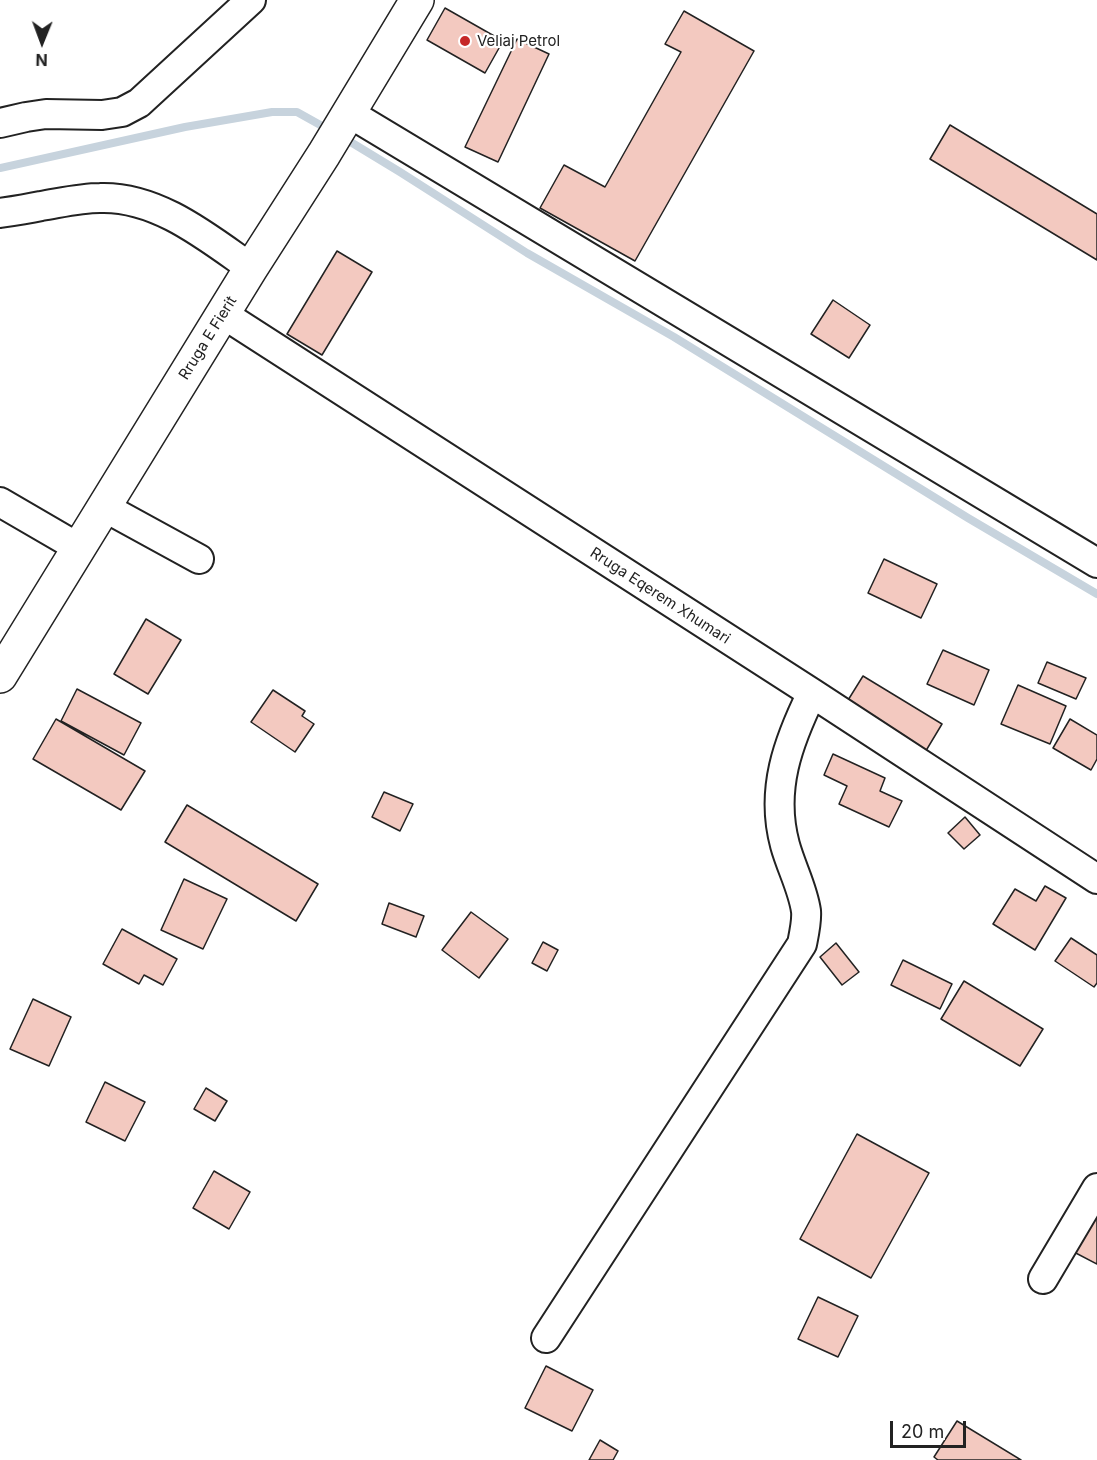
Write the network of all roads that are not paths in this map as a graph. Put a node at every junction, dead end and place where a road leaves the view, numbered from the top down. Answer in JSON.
{"nodes":[{"id":1,"x":251,"y":0,"type":"edge"},
{"id":2,"x":417,"y":0,"type":"edge"},
{"id":3,"x":347,"y":115,"type":"junction"},
{"id":4,"x":0,"y":123,"type":"edge"},
{"id":5,"x":0,"y":213,"type":"edge"},
{"id":6,"x":251,"y":268,"type":"junction"},
{"id":7,"x":223,"y":314,"type":"junction"},
{"id":8,"x":0,"y":502,"type":"edge"},
{"id":9,"x":104,"y":507,"type":"junction"},
{"id":10,"x":79,"y":548,"type":"junction"},
{"id":11,"x":199,"y":559,"type":"dead end"},
{"id":12,"x":1097,"y":563,"type":"edge"},
{"id":13,"x":0,"y":676,"type":"edge"},
{"id":14,"x":812,"y":693,"type":"junction"},
{"id":15,"x":1097,"y":879,"type":"edge"},
{"id":16,"x":1097,"y":1188,"type":"edge"},
{"id":17,"x":1043,"y":1279,"type":"dead end"},
{"id":18,"x":546,"y":1338,"type":"dead end"}],
"edges":[{"from":1,"to":4,"type":"street"},
{"from":2,"to":3,"type":"main road","name":"Rruga E Fierit"},
{"from":3,"to":6,"type":"main road","name":"Rruga E Fierit"},
{"from":3,"to":12,"type":"street"},
{"from":5,"to":6,"type":"street"},
{"from":6,"to":7,"type":"main road","name":"Rruga E Fierit"},
{"from":7,"to":9,"type":"main road","name":"Rruga E Fierit"},
{"from":7,"to":14,"type":"street","name":"Rruga Eqerem Xhumari"},
{"from":8,"to":10,"type":"street"},
{"from":9,"to":10,"type":"main road","name":"Rruga E Fierit"},
{"from":9,"to":11,"type":"street"},
{"from":10,"to":13,"type":"main road","name":"Rruga E Fierit"},
{"from":14,"to":15,"type":"street","name":"Rruga Eqerem Xhumari"},
{"from":14,"to":18,"type":"street"},
{"from":16,"to":17,"type":"street"}]}
